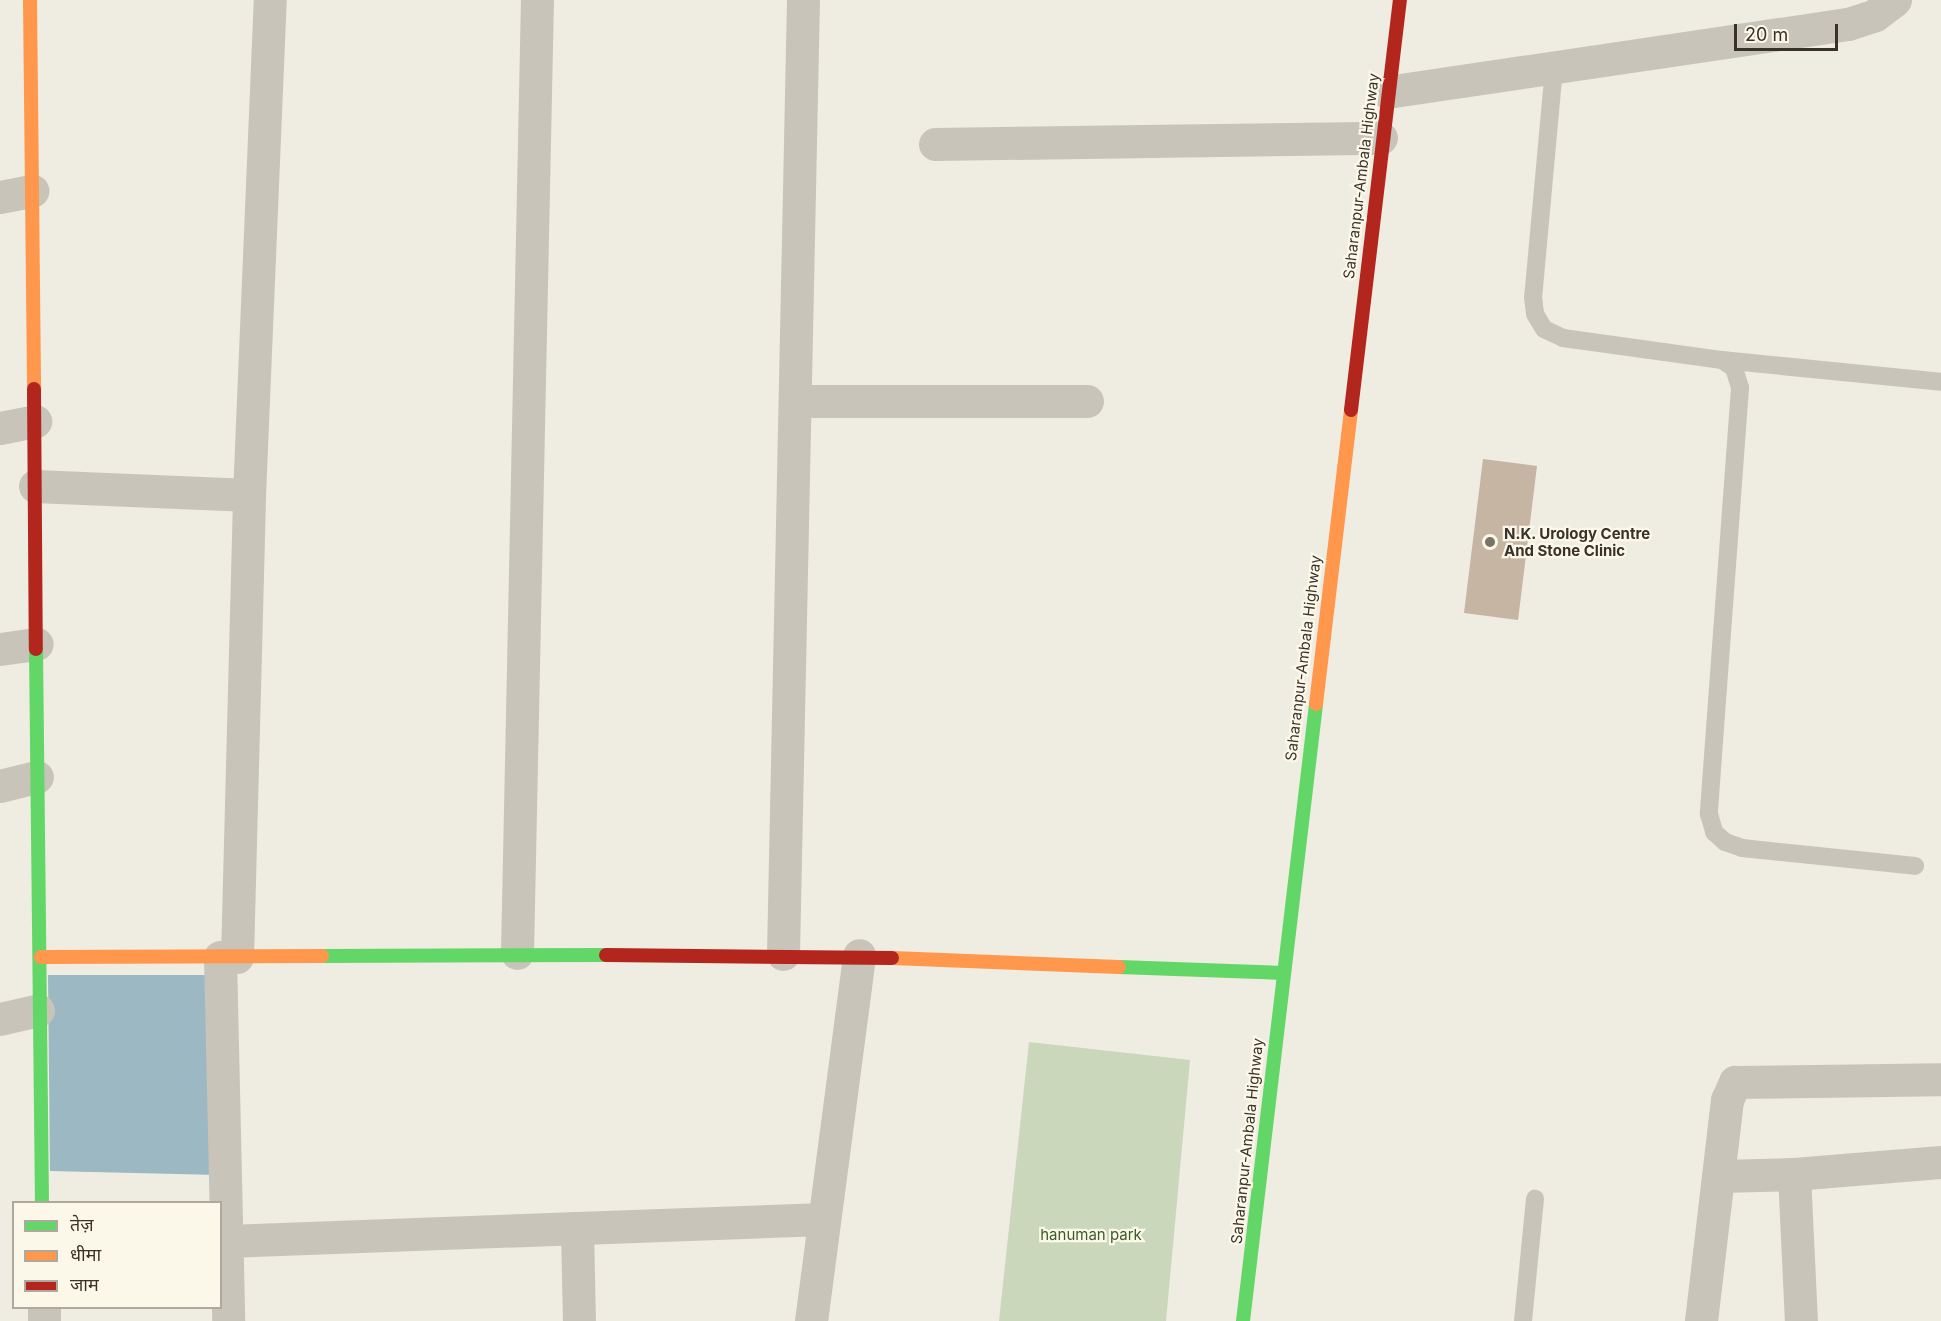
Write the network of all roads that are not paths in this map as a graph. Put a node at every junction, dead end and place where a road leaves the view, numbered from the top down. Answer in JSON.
{"nodes":[{"id":1,"x":30,"y":0,"type":"edge"},
{"id":2,"x":270,"y":0,"type":"edge"},
{"id":3,"x":537,"y":0,"type":"edge"},
{"id":4,"x":803,"y":0,"type":"edge"},
{"id":5,"x":1400,"y":0,"type":"edge"},
{"id":6,"x":1895,"y":0,"type":"edge"},
{"id":7,"x":1554,"y":68,"type":"junction"},
{"id":8,"x":1387,"y":92,"type":"junction"},
{"id":9,"x":1381,"y":138,"type":"junction"},
{"id":10,"x":935,"y":144,"type":"dead end"},
{"id":11,"x":32,"y":191,"type":"junction"},
{"id":12,"x":0,"y":197,"type":"edge"},
{"id":13,"x":1722,"y":360,"type":"junction"},
{"id":14,"x":1941,"y":382,"type":"edge"},
{"id":15,"x":795,"y":401,"type":"junction"},
{"id":16,"x":1087,"y":401,"type":"dead end"},
{"id":17,"x":34,"y":421,"type":"junction"},
{"id":18,"x":0,"y":428,"type":"edge"},
{"id":19,"x":35,"y":486,"type":"junction"},
{"id":20,"x":249,"y":495,"type":"junction"},
{"id":21,"x":37,"y":644,"type":"junction"},
{"id":22,"x":0,"y":650,"type":"edge"},
{"id":23,"x":37,"y":777,"type":"junction"},
{"id":24,"x":0,"y":786,"type":"edge"},
{"id":25,"x":1915,"y":866,"type":"dead end"},
{"id":26,"x":517,"y":953,"type":"junction"},
{"id":27,"x":783,"y":954,"type":"junction"},
{"id":28,"x":859,"y":955,"type":"junction"},
{"id":29,"x":41,"y":957,"type":"junction"},
{"id":30,"x":229,"y":957,"type":"junction"},
{"id":31,"x":1282,"y":973,"type":"junction"},
{"id":32,"x":39,"y":1010,"type":"junction"},
{"id":33,"x":0,"y":1019,"type":"edge"},
{"id":34,"x":1941,"y":1079,"type":"edge"},
{"id":35,"x":1941,"y":1161,"type":"edge"},
{"id":36,"x":1794,"y":1174,"type":"junction"},
{"id":37,"x":1719,"y":1176,"type":"junction"},
{"id":38,"x":1535,"y":1199,"type":"dead end"},
{"id":39,"x":42,"y":1201,"type":"edge"},
{"id":40,"x":824,"y":1219,"type":"junction"},
{"id":41,"x":577,"y":1228,"type":"junction"},
{"id":42,"x":226,"y":1241,"type":"junction"},
{"id":43,"x":228,"y":1321,"type":"edge"},
{"id":44,"x":579,"y":1321,"type":"edge"},
{"id":45,"x":811,"y":1321,"type":"edge"},
{"id":46,"x":1243,"y":1321,"type":"edge"},
{"id":47,"x":1524,"y":1321,"type":"edge"},
{"id":48,"x":1701,"y":1321,"type":"edge"},
{"id":49,"x":1801,"y":1321,"type":"edge"}],
"edges":[{"from":1,"to":11,"type":"street"},
{"from":2,"to":20,"type":"street"},
{"from":3,"to":26,"type":"street"},
{"from":4,"to":15,"type":"street"},
{"from":5,"to":8,"type":"street","name":"Saharanpur-Ambala Highway"},
{"from":6,"to":7,"type":"street"},
{"from":7,"to":8,"type":"street"},
{"from":7,"to":13,"type":"lane"},
{"from":8,"to":9,"type":"street","name":"Saharanpur-Ambala Highway"},
{"from":9,"to":10,"type":"street"},
{"from":9,"to":31,"type":"street","name":"Saharanpur-Ambala Highway"},
{"from":11,"to":12,"type":"street"},
{"from":11,"to":17,"type":"street"},
{"from":13,"to":14,"type":"lane"},
{"from":13,"to":25,"type":"lane"},
{"from":15,"to":16,"type":"street"},
{"from":15,"to":27,"type":"street"},
{"from":17,"to":18,"type":"street"},
{"from":17,"to":19,"type":"street"},
{"from":19,"to":20,"type":"street"},
{"from":19,"to":21,"type":"street"},
{"from":20,"to":30,"type":"street"},
{"from":21,"to":22,"type":"street"},
{"from":21,"to":23,"type":"street"},
{"from":23,"to":24,"type":"street"},
{"from":23,"to":29,"type":"street"},
{"from":26,"to":27,"type":"street"},
{"from":26,"to":30,"type":"street"},
{"from":27,"to":28,"type":"street"},
{"from":28,"to":31,"type":"street"},
{"from":28,"to":40,"type":"street"},
{"from":29,"to":30,"type":"street"},
{"from":29,"to":32,"type":"street"},
{"from":30,"to":42,"type":"street"},
{"from":31,"to":46,"type":"street","name":"Saharanpur-Ambala Highway"},
{"from":32,"to":33,"type":"street"},
{"from":32,"to":39,"type":"street"},
{"from":34,"to":37,"type":"street"},
{"from":35,"to":36,"type":"street"},
{"from":36,"to":37,"type":"street"},
{"from":36,"to":49,"type":"street"},
{"from":37,"to":48,"type":"street"},
{"from":38,"to":47,"type":"lane"},
{"from":40,"to":41,"type":"street"},
{"from":40,"to":45,"type":"street"},
{"from":41,"to":42,"type":"street"},
{"from":41,"to":44,"type":"street"},
{"from":42,"to":43,"type":"street"}]}
